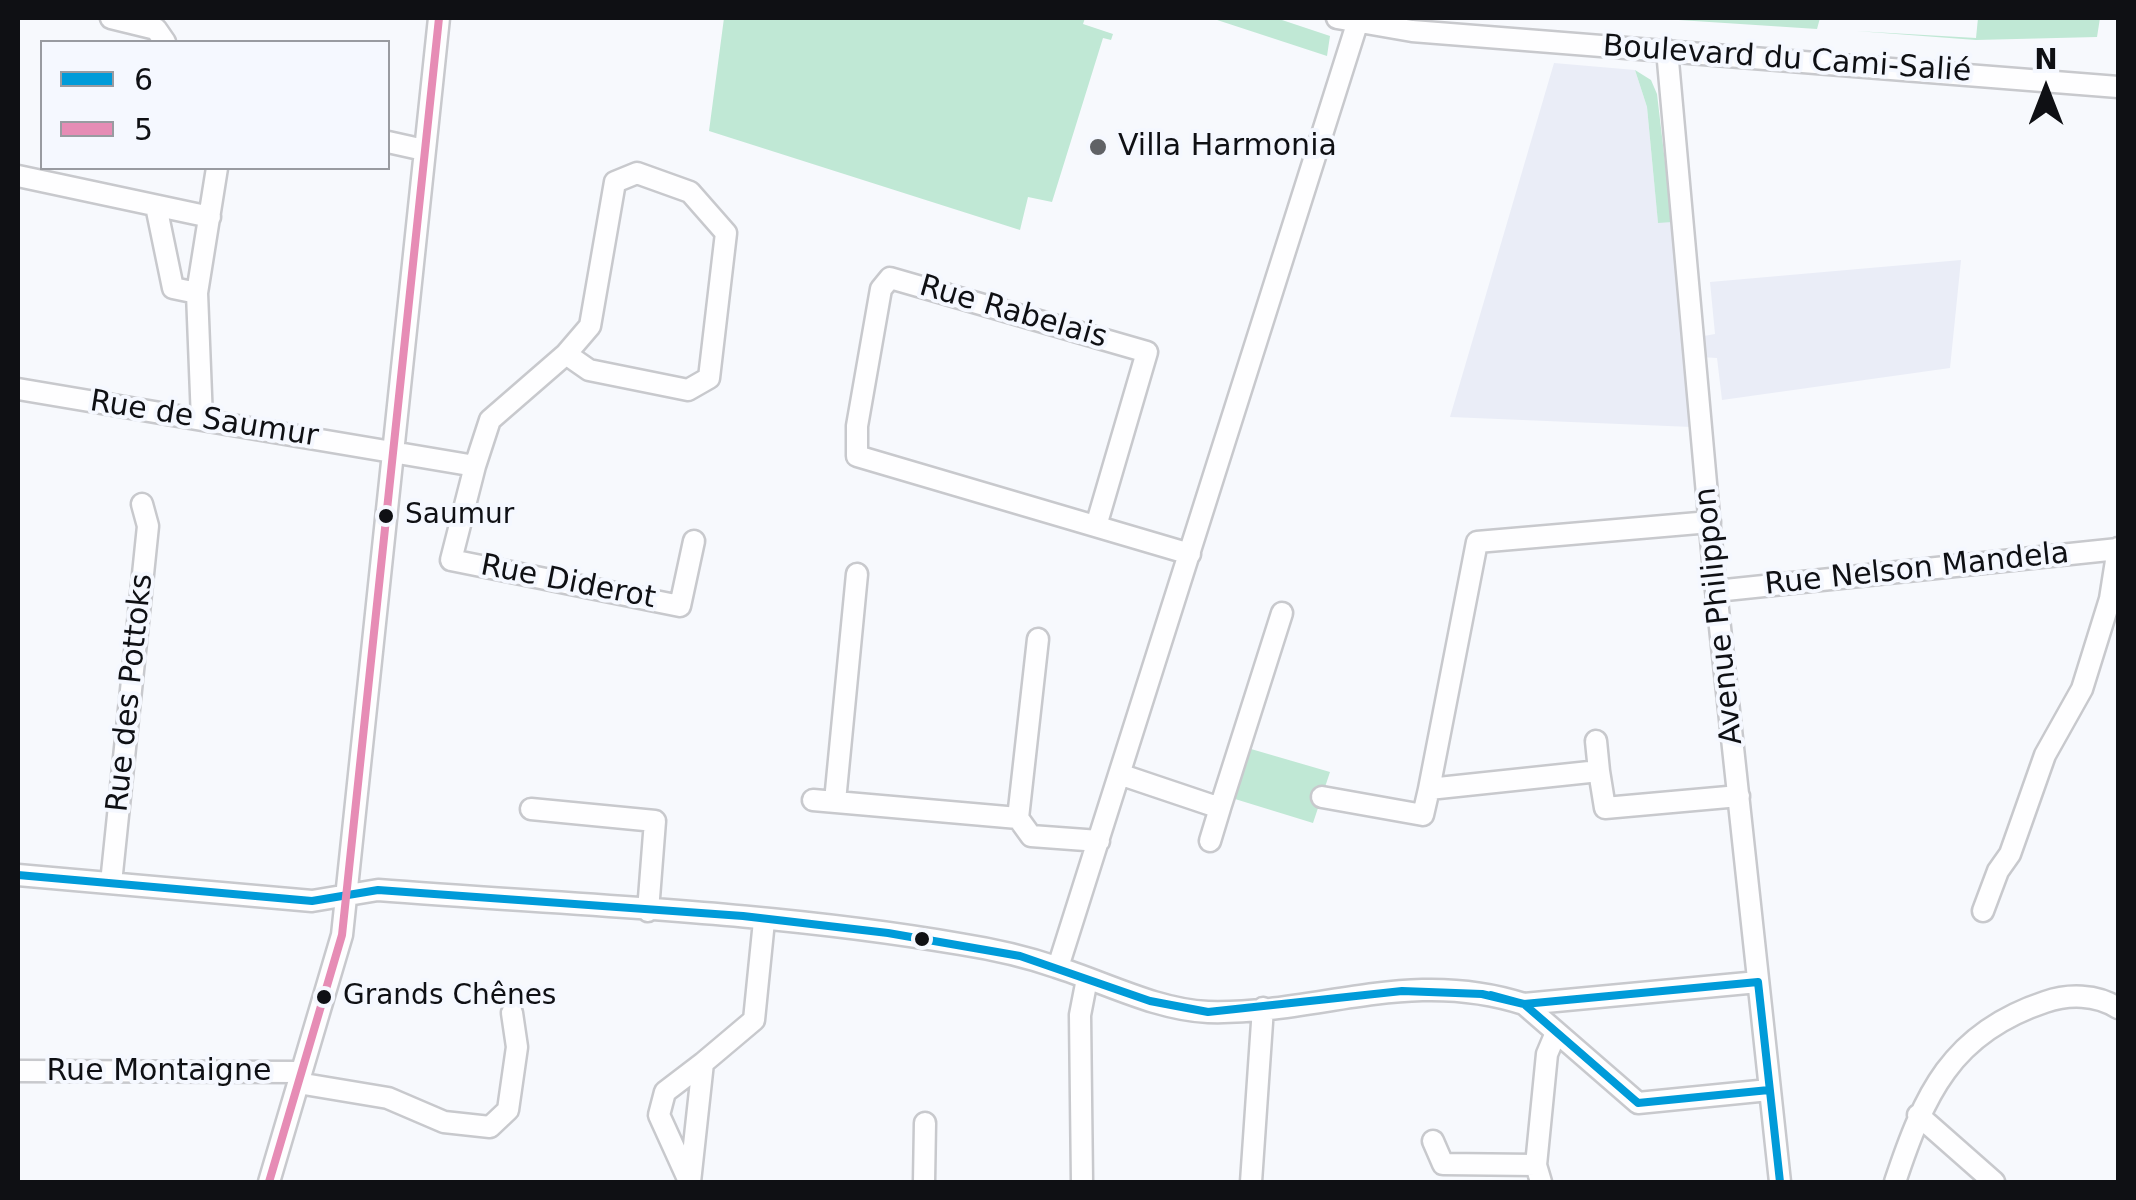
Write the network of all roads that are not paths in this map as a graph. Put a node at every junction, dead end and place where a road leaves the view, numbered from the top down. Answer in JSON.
{"nodes":[{"id":1,"x":111,"y":18,"type":"edge"},
{"id":2,"x":439,"y":18,"type":"edge"},
{"id":3,"x":1347,"y":21,"type":"edge"},
{"id":4,"x":164,"y":40,"type":"edge"},
{"id":5,"x":1666,"y":50,"type":"junction"},
{"id":6,"x":2118,"y":87,"type":"edge"},
{"id":7,"x":390,"y":142,"type":"edge"},
{"id":8,"x":424,"y":150,"type":"junction"},
{"id":9,"x":217,"y":170,"type":"edge"},
{"id":10,"x":18,"y":176,"type":"edge"},
{"id":11,"x":156,"y":206,"type":"junction"},
{"id":12,"x":210,"y":217,"type":"junction"},
{"id":13,"x":197,"y":293,"type":"junction"},
{"id":14,"x":566,"y":354,"type":"junction"},
{"id":15,"x":18,"y":388,"type":"edge"},
{"id":16,"x":202,"y":420,"type":"junction"},
{"id":17,"x":391,"y":451,"type":"junction"},
{"id":18,"x":476,"y":466,"type":"junction"},
{"id":19,"x":142,"y":504,"type":"dead end"},
{"id":20,"x":1710,"y":522,"type":"junction"},
{"id":21,"x":1096,"y":526,"type":"junction"},
{"id":22,"x":694,"y":541,"type":"dead end"},
{"id":23,"x":2118,"y":549,"type":"edge"},
{"id":24,"x":1190,"y":554,"type":"junction"},
{"id":25,"x":857,"y":574,"type":"dead end"},
{"id":26,"x":1716,"y":591,"type":"junction"},
{"id":27,"x":1282,"y":612,"type":"dead end"},
{"id":28,"x":1038,"y":638,"type":"dead end"},
{"id":29,"x":1596,"y":741,"type":"dead end"},
{"id":30,"x":1600,"y":770,"type":"junction"},
{"id":31,"x":1122,"y":775,"type":"junction"},
{"id":32,"x":1430,"y":788,"type":"junction"},
{"id":33,"x":1739,"y":796,"type":"junction"},
{"id":34,"x":1322,"y":798,"type":"dead end"},
{"id":35,"x":1220,"y":808,"type":"junction"},
{"id":36,"x":531,"y":810,"type":"dead end"},
{"id":37,"x":1018,"y":818,"type":"junction"},
{"id":38,"x":1210,"y":840,"type":"dead end"},
{"id":39,"x":1099,"y":842,"type":"junction"},
{"id":40,"x":18,"y":875,"type":"edge"},
{"id":41,"x":111,"y":883,"type":"junction"},
{"id":42,"x":346,"y":896,"type":"junction"},
{"id":43,"x":648,"y":911,"type":"junction"},
{"id":44,"x":1983,"y":911,"type":"dead end"},
{"id":45,"x":764,"y":921,"type":"junction"},
{"id":46,"x":1058,"y":967,"type":"junction"},
{"id":47,"x":1087,"y":979,"type":"junction"},
{"id":48,"x":1758,"y":982,"type":"junction"},
{"id":49,"x":1524,"y":1004,"type":"junction"},
{"id":50,"x":1263,"y":1008,"type":"junction"},
{"id":51,"x":2118,"y":1008,"type":"edge"},
{"id":52,"x":512,"y":1013,"type":"dead end"},
{"id":53,"x":1556,"y":1035,"type":"junction"},
{"id":54,"x":702,"y":1063,"type":"junction"},
{"id":55,"x":18,"y":1071,"type":"edge"},
{"id":56,"x":299,"y":1077,"type":"junction"},
{"id":57,"x":1770,"y":1090,"type":"junction"},
{"id":58,"x":1918,"y":1115,"type":"junction"},
{"id":59,"x":925,"y":1122,"type":"dead end"},
{"id":60,"x":1433,"y":1140,"type":"dead end"},
{"id":61,"x":1539,"y":1174,"type":"edge"},
{"id":62,"x":269,"y":1182,"type":"edge"},
{"id":63,"x":924,"y":1182,"type":"edge"},
{"id":64,"x":1082,"y":1182,"type":"edge"},
{"id":65,"x":1251,"y":1182,"type":"edge"},
{"id":66,"x":1780,"y":1182,"type":"edge"},
{"id":67,"x":1895,"y":1182,"type":"edge"},
{"id":68,"x":1994,"y":1182,"type":"edge"}],
"edges":[{"from":1,"to":4,"type":"street"},
{"from":2,"to":8,"type":"street"},
{"from":3,"to":5,"type":"street","name":"Boulevard du Cami-Salié"},
{"from":3,"to":24,"type":"street"},
{"from":5,"to":6,"type":"street","name":"Boulevard du Cami-Salié"},
{"from":5,"to":20,"type":"street","name":"Avenue Philippon"},
{"from":7,"to":8,"type":"street"},
{"from":8,"to":17,"type":"street"},
{"from":9,"to":12,"type":"street"},
{"from":10,"to":11,"type":"street"},
{"from":11,"to":12,"type":"street"},
{"from":11,"to":13,"type":"street"},
{"from":12,"to":13,"type":"street"},
{"from":13,"to":16,"type":"street"},
{"from":14,"to":14,"type":"street"},
{"from":14,"to":18,"type":"street"},
{"from":15,"to":16,"type":"street","name":"Rue de Saumur"},
{"from":16,"to":17,"type":"street","name":"Rue de Saumur"},
{"from":17,"to":18,"type":"street"},
{"from":17,"to":42,"type":"street"},
{"from":18,"to":22,"type":"street","name":"Rue Diderot"},
{"from":19,"to":41,"type":"street","name":"Rue des Pottoks"},
{"from":20,"to":26,"type":"street","name":"Avenue Philippon"},
{"from":20,"to":32,"type":"street"},
{"from":21,"to":21,"type":"street","name":"Rue Rabelais"},
{"from":21,"to":24,"type":"street","name":"Rue Rabelais"},
{"from":23,"to":26,"type":"street","name":"Rue Nelson Mandela"},
{"from":23,"to":44,"type":"street","name":"Rue Nelson Mandela"},
{"from":24,"to":31,"type":"street"},
{"from":25,"to":37,"type":"street"},
{"from":26,"to":33,"type":"street","name":"Avenue Philippon"},
{"from":27,"to":35,"type":"street"},
{"from":28,"to":37,"type":"street"},
{"from":29,"to":30,"type":"street"},
{"from":30,"to":32,"type":"street"},
{"from":30,"to":33,"type":"street"},
{"from":31,"to":35,"type":"street"},
{"from":31,"to":39,"type":"street"},
{"from":32,"to":34,"type":"street"},
{"from":33,"to":48,"type":"street","name":"Avenue Philippon"},
{"from":35,"to":38,"type":"street"},
{"from":36,"to":43,"type":"street"},
{"from":37,"to":39,"type":"street"},
{"from":39,"to":46,"type":"street"},
{"from":40,"to":41,"type":"street"},
{"from":41,"to":42,"type":"street"},
{"from":42,"to":43,"type":"street"},
{"from":42,"to":56,"type":"street"},
{"from":43,"to":45,"type":"street"},
{"from":45,"to":46,"type":"street"},
{"from":45,"to":54,"type":"street"},
{"from":46,"to":47,"type":"street"},
{"from":47,"to":50,"type":"street"},
{"from":47,"to":64,"type":"street"},
{"from":48,"to":49,"type":"street"},
{"from":48,"to":57,"type":"street","name":"Avenue Philippon"},
{"from":49,"to":50,"type":"street"},
{"from":49,"to":53,"type":"street"},
{"from":50,"to":65,"type":"street"},
{"from":51,"to":58,"type":"street"},
{"from":52,"to":56,"type":"street","name":"Rue Montaigne"},
{"from":53,"to":57,"type":"street"},
{"from":53,"to":61,"type":"street"},
{"from":54,"to":54,"type":"street"},
{"from":55,"to":56,"type":"street","name":"Rue Montaigne"},
{"from":56,"to":62,"type":"street"},
{"from":57,"to":66,"type":"street","name":"Avenue Philippon"},
{"from":58,"to":67,"type":"street"},
{"from":58,"to":68,"type":"street"},
{"from":59,"to":63,"type":"street"},
{"from":60,"to":61,"type":"street"}]}
